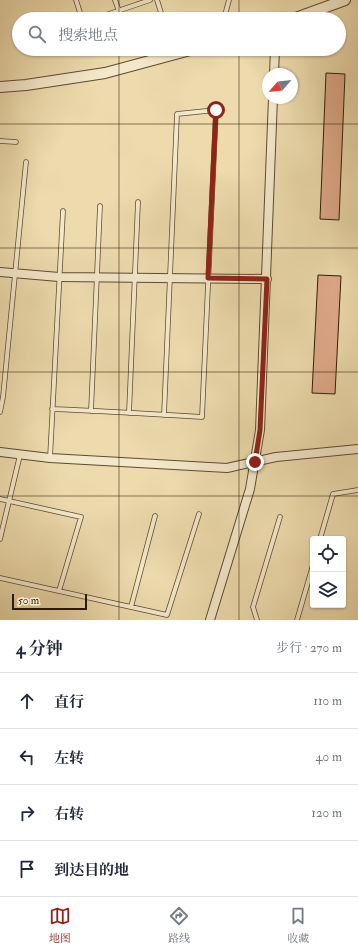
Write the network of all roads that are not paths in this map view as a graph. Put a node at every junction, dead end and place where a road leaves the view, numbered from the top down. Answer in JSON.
{"nodes":[{"id":1,"x":76,"y":0,"type":"edge"},
{"id":2,"x":115,"y":0,"type":"edge"},
{"id":3,"x":150,"y":0,"type":"edge"},
{"id":4,"x":157,"y":0,"type":"edge"},
{"id":5,"x":229,"y":0,"type":"edge"},
{"id":6,"x":345,"y":0,"type":"edge"},
{"id":7,"x":119,"y":10,"type":"junction"},
{"id":8,"x":80,"y":12,"type":"edge"},
{"id":9,"x":113,"y":12,"type":"edge"},
{"id":10,"x":161,"y":12,"type":"edge"},
{"id":11,"x":226,"y":12,"type":"edge"},
{"id":12,"x":312,"y":12,"type":"edge"},
{"id":13,"x":161,"y":56,"type":"edge"},
{"id":14,"x":275,"y":56,"type":"edge"},
{"id":15,"x":274,"y":68,"type":"edge"},
{"id":16,"x":0,"y":87,"type":"edge"},
{"id":17,"x":273,"y":104,"type":"edge"},
{"id":18,"x":0,"y":141,"type":"edge"},
{"id":19,"x":16,"y":142,"type":"dead end"},
{"id":20,"x":26,"y":162,"type":"dead end"},
{"id":21,"x":138,"y":202,"type":"dead end"},
{"id":22,"x":100,"y":206,"type":"dead end"},
{"id":23,"x":63,"y":211,"type":"dead end"},
{"id":24,"x":0,"y":272,"type":"edge"},
{"id":25,"x":15,"y":273,"type":"junction"},
{"id":26,"x":59,"y":276,"type":"junction"},
{"id":27,"x":97,"y":277,"type":"junction"},
{"id":28,"x":135,"y":277,"type":"junction"},
{"id":29,"x":170,"y":278,"type":"junction"},
{"id":30,"x":208,"y":278,"type":"junction"},
{"id":31,"x":267,"y":279,"type":"junction"},
{"id":32,"x":1,"y":396,"type":"edge"},
{"id":33,"x":52,"y":409,"type":"junction"},
{"id":34,"x":91,"y":411,"type":"junction"},
{"id":35,"x":0,"y":412,"type":"edge"},
{"id":36,"x":129,"y":413,"type":"junction"},
{"id":37,"x":164,"y":415,"type":"junction"},
{"id":38,"x":358,"y":449,"type":"edge"},
{"id":39,"x":0,"y":452,"type":"edge"},
{"id":40,"x":20,"y":455,"type":"junction"},
{"id":41,"x":50,"y":458,"type":"junction"},
{"id":42,"x":255,"y":462,"type":"junction"},
{"id":43,"x":358,"y":490,"type":"edge"},
{"id":44,"x":0,"y":499,"type":"edge"},
{"id":45,"x":9,"y":501,"type":"junction"},
{"id":46,"x":199,"y":514,"type":"dead end"},
{"id":47,"x":155,"y":516,"type":"dead end"},
{"id":48,"x":280,"y":517,"type":"dead end"},
{"id":49,"x":321,"y":536,"type":"edge"},
{"id":50,"x":0,"y":539,"type":"edge"},
{"id":51,"x":311,"y":572,"type":"edge"},
{"id":52,"x":0,"y":578,"type":"edge"},
{"id":53,"x":59,"y":591,"type":"junction"},
{"id":54,"x":131,"y":607,"type":"junction"},
{"id":55,"x":210,"y":620,"type":"edge"},
{"id":56,"x":258,"y":620,"type":"edge"},
{"id":57,"x":297,"y":620,"type":"edge"}],
"edges":[{"from":1,"to":8,"type":"lane"},
{"from":2,"to":7,"type":"lane"},
{"from":3,"to":7,"type":"lane"},
{"from":4,"to":10,"type":"lane"},
{"from":5,"to":11,"type":"lane"},
{"from":6,"to":12,"type":"street"},
{"from":7,"to":9,"type":"lane"},
{"from":13,"to":16,"type":"street"},
{"from":14,"to":15,"type":"street"},
{"from":17,"to":31,"type":"street"},
{"from":18,"to":19,"type":"lane"},
{"from":20,"to":25,"type":"lane"},
{"from":21,"to":28,"type":"lane"},
{"from":22,"to":27,"type":"lane"},
{"from":23,"to":26,"type":"lane"},
{"from":24,"to":25,"type":"street"},
{"from":25,"to":26,"type":"street"},
{"from":25,"to":32,"type":"lane"},
{"from":26,"to":27,"type":"street"},
{"from":26,"to":33,"type":"lane"},
{"from":27,"to":28,"type":"street"},
{"from":27,"to":34,"type":"lane"},
{"from":28,"to":29,"type":"street"},
{"from":28,"to":36,"type":"lane"},
{"from":29,"to":30,"type":"street"},
{"from":29,"to":30,"type":"lane"},
{"from":29,"to":37,"type":"lane"},
{"from":30,"to":31,"type":"street"},
{"from":30,"to":37,"type":"lane"},
{"from":31,"to":42,"type":"street"},
{"from":32,"to":35,"type":"lane"},
{"from":33,"to":34,"type":"lane"},
{"from":33,"to":41,"type":"lane"},
{"from":34,"to":36,"type":"lane"},
{"from":36,"to":37,"type":"lane"},
{"from":38,"to":42,"type":"street"},
{"from":39,"to":40,"type":"street"},
{"from":40,"to":41,"type":"street"},
{"from":40,"to":45,"type":"lane"},
{"from":41,"to":42,"type":"street"},
{"from":42,"to":55,"type":"street"},
{"from":43,"to":49,"type":"lane"},
{"from":44,"to":45,"type":"lane"},
{"from":45,"to":50,"type":"lane"},
{"from":45,"to":53,"type":"lane"},
{"from":46,"to":54,"type":"lane"},
{"from":47,"to":54,"type":"lane"},
{"from":48,"to":56,"type":"lane"},
{"from":51,"to":57,"type":"lane"},
{"from":52,"to":53,"type":"lane"},
{"from":53,"to":54,"type":"lane"}]}
